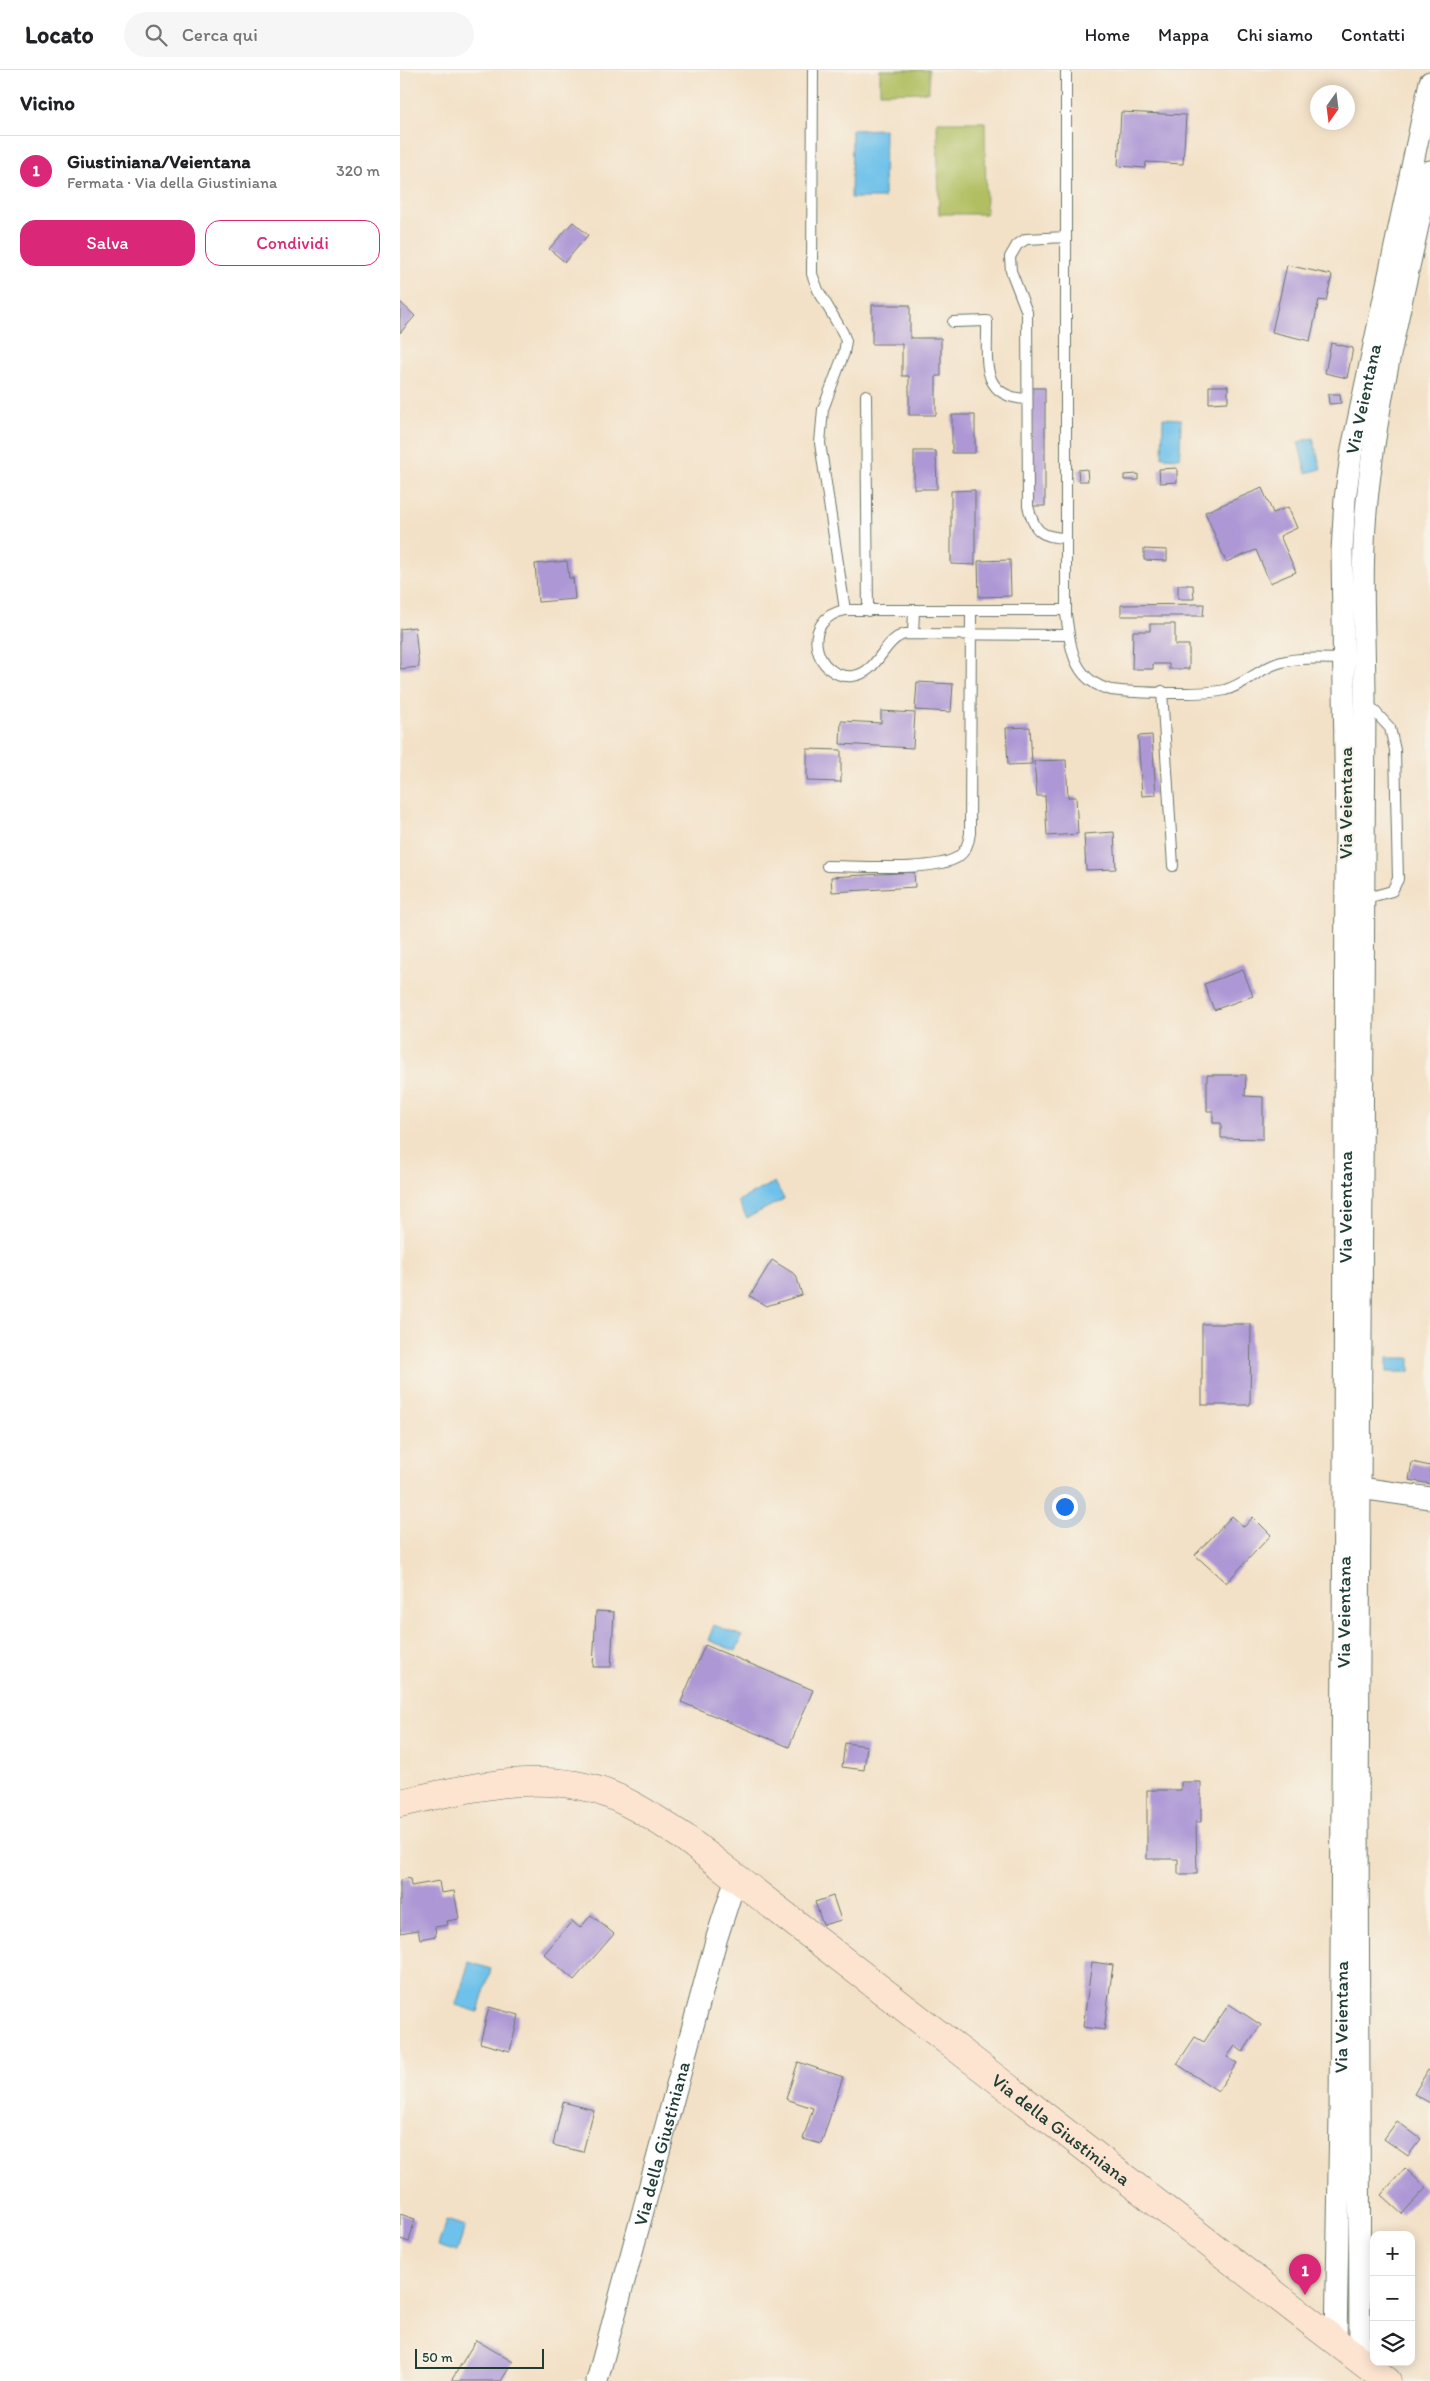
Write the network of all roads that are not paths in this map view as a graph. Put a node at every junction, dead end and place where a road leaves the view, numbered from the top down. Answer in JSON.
{"nodes":[{"id":1,"x":813,"y":70,"type":"edge"},
{"id":2,"x":1066,"y":70,"type":"edge"},
{"id":3,"x":1430,"y":82,"type":"edge"},
{"id":4,"x":1430,"y":171,"type":"edge"},
{"id":5,"x":1066,"y":236,"type":"junction"},
{"id":6,"x":953,"y":322,"type":"dead end"},
{"id":7,"x":866,"y":395,"type":"dead end"},
{"id":8,"x":1027,"y":399,"type":"junction"},
{"id":9,"x":1066,"y":538,"type":"junction"},
{"id":10,"x":845,"y":610,"type":"junction"},
{"id":11,"x":1066,"y":610,"type":"junction"},
{"id":12,"x":868,"y":611,"type":"junction"},
{"id":13,"x":914,"y":611,"type":"junction"},
{"id":14,"x":972,"y":611,"type":"junction"},
{"id":15,"x":913,"y":634,"type":"junction"},
{"id":16,"x":971,"y":634,"type":"junction"},
{"id":17,"x":1069,"y":635,"type":"junction"},
{"id":18,"x":1354,"y":658,"type":"junction"},
{"id":19,"x":1162,"y":691,"type":"junction"},
{"id":20,"x":1365,"y":701,"type":"junction"},
{"id":21,"x":827,"y":866,"type":"dead end"},
{"id":22,"x":1173,"y":866,"type":"dead end"},
{"id":23,"x":1363,"y":899,"type":"junction"},
{"id":24,"x":1352,"y":1486,"type":"junction"},
{"id":25,"x":1430,"y":1498,"type":"edge"},
{"id":26,"x":400,"y":1803,"type":"edge"},
{"id":27,"x":736,"y":1878,"type":"junction"},
{"id":28,"x":1336,"y":2342,"type":"junction"},
{"id":29,"x":1360,"y":2361,"type":"junction"},
{"id":30,"x":597,"y":2381,"type":"edge"},
{"id":31,"x":1387,"y":2381,"type":"edge"}],
"edges":[{"from":1,"to":10,"type":"lane"},
{"from":2,"to":5,"type":"lane"},
{"from":3,"to":18,"type":"street","name":"Via Veientana"},
{"from":4,"to":18,"type":"street","name":"Via Veientana"},
{"from":5,"to":8,"type":"lane"},
{"from":5,"to":9,"type":"lane"},
{"from":6,"to":8,"type":"lane"},
{"from":7,"to":12,"type":"lane"},
{"from":8,"to":9,"type":"lane"},
{"from":9,"to":11,"type":"lane"},
{"from":10,"to":12,"type":"lane"},
{"from":10,"to":15,"type":"lane"},
{"from":11,"to":14,"type":"lane"},
{"from":11,"to":17,"type":"lane"},
{"from":12,"to":13,"type":"lane"},
{"from":13,"to":14,"type":"lane"},
{"from":13,"to":15,"type":"lane"},
{"from":14,"to":16,"type":"lane"},
{"from":15,"to":16,"type":"lane"},
{"from":16,"to":17,"type":"lane"},
{"from":16,"to":21,"type":"lane"},
{"from":17,"to":19,"type":"lane"},
{"from":18,"to":19,"type":"lane"},
{"from":18,"to":20,"type":"street","name":"Via Veientana"},
{"from":18,"to":24,"type":"street","name":"Via Veientana"},
{"from":19,"to":22,"type":"lane"},
{"from":20,"to":23,"type":"street","name":"Via Veientana"},
{"from":20,"to":23,"type":"lane"},
{"from":23,"to":24,"type":"street","name":"Via Veientana"},
{"from":24,"to":25,"type":"street"},
{"from":24,"to":28,"type":"street","name":"Via Veientana"},
{"from":24,"to":29,"type":"street","name":"Via Veientana"},
{"from":26,"to":27,"type":"street","name":"Via della Giustiniana"},
{"from":27,"to":28,"type":"street","name":"Via della Giustiniana"},
{"from":27,"to":30,"type":"street","name":"Via della Giustiniana"},
{"from":28,"to":29,"type":"street","name":"Via della Giustiniana"},
{"from":29,"to":31,"type":"street","name":"Via della Giustiniana"}]}
